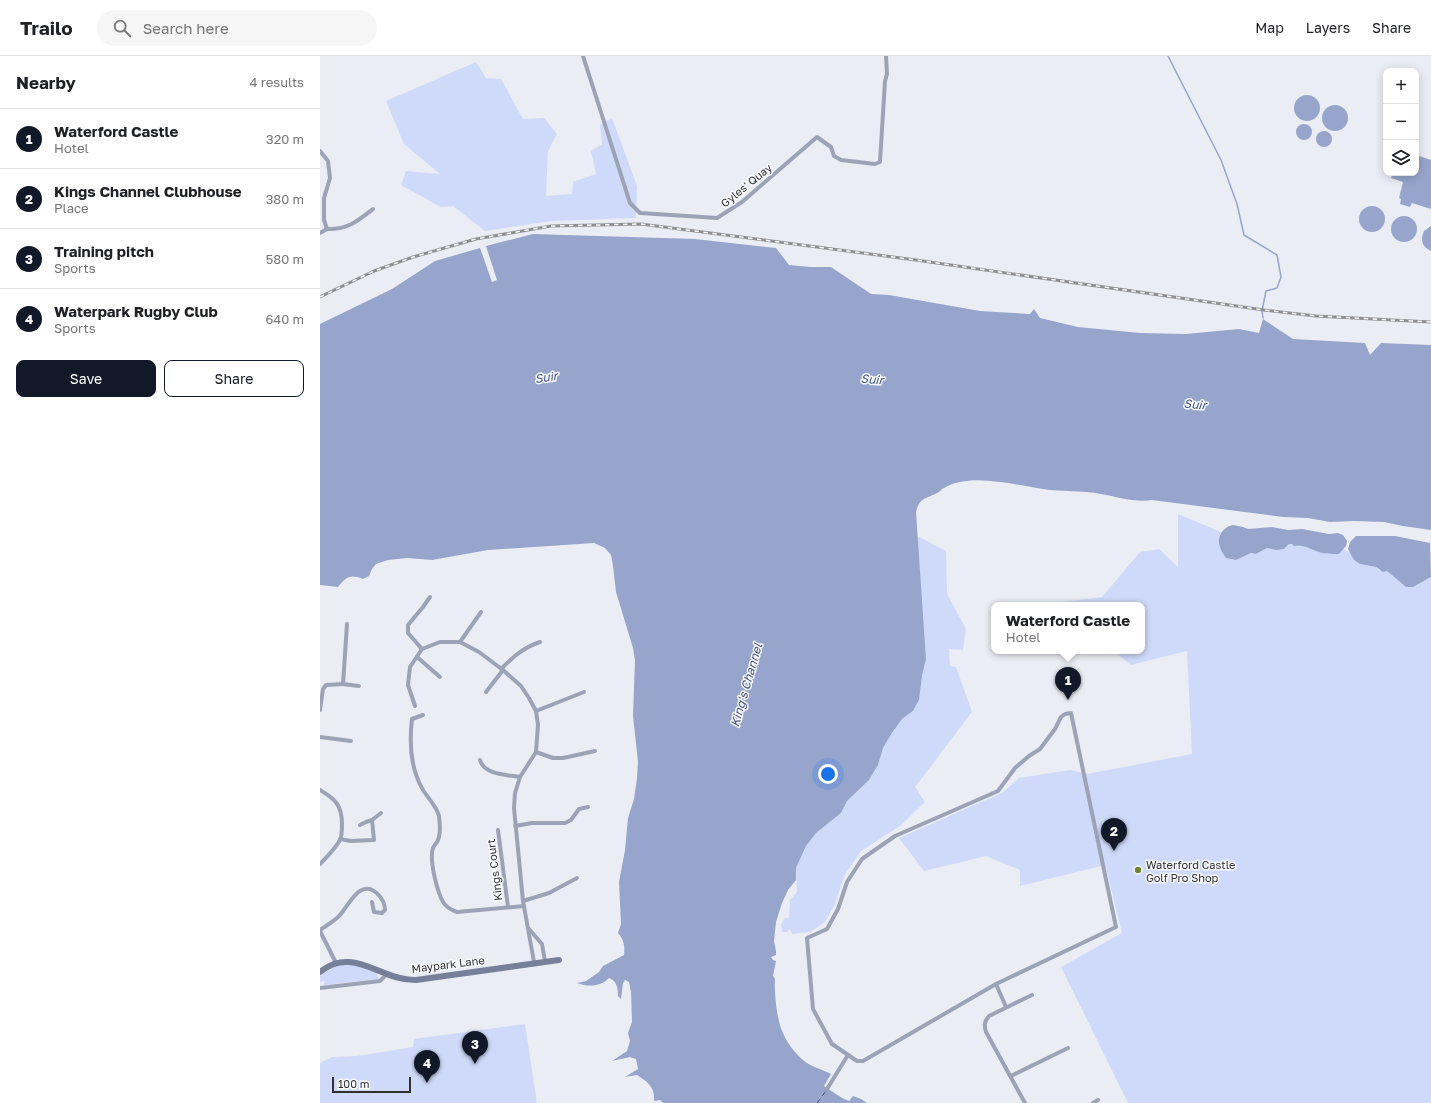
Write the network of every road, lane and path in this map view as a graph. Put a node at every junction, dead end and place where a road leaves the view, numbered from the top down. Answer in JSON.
{"nodes":[{"id":1,"x":583,"y":56,"type":"edge"},
{"id":2,"x":886,"y":56,"type":"edge"},
{"id":3,"x":320,"y":151,"type":"edge"},
{"id":4,"x":373,"y":209,"type":"dead end"},
{"id":5,"x":327,"y":229,"type":"junction"},
{"id":6,"x":320,"y":233,"type":"edge"},
{"id":7,"x":430,"y":597,"type":"dead end"},
{"id":8,"x":481,"y":612,"type":"dead end"},
{"id":9,"x":347,"y":624,"type":"dead end"},
{"id":10,"x":460,"y":642,"type":"junction"},
{"id":11,"x":540,"y":642,"type":"dead end"},
{"id":12,"x":422,"y":649,"type":"junction"},
{"id":13,"x":417,"y":657,"type":"junction"},
{"id":14,"x":502,"y":669,"type":"junction"},
{"id":15,"x":440,"y":677,"type":"dead end"},
{"id":16,"x":343,"y":684,"type":"junction"},
{"id":17,"x":358,"y":686,"type":"dead end"},
{"id":18,"x":486,"y":692,"type":"dead end"},
{"id":19,"x":584,"y":692,"type":"dead end"},
{"id":20,"x":415,"y":706,"type":"dead end"},
{"id":21,"x":320,"y":710,"type":"edge"},
{"id":22,"x":536,"y":711,"type":"junction"},
{"id":23,"x":423,"y":715,"type":"dead end"},
{"id":24,"x":320,"y":737,"type":"edge"},
{"id":25,"x":351,"y":741,"type":"dead end"},
{"id":26,"x":595,"y":751,"type":"dead end"},
{"id":27,"x":536,"y":752,"type":"junction"},
{"id":28,"x":480,"y":760,"type":"dead end"},
{"id":29,"x":520,"y":777,"type":"junction"},
{"id":30,"x":320,"y":790,"type":"edge"},
{"id":31,"x":588,"y":807,"type":"dead end"},
{"id":32,"x":381,"y":813,"type":"dead end"},
{"id":33,"x":372,"y":820,"type":"junction"},
{"id":34,"x":360,"y":825,"type":"dead end"},
{"id":35,"x":515,"y":826,"type":"junction"},
{"id":36,"x":498,"y":830,"type":"dead end"},
{"id":37,"x":340,"y":839,"type":"junction"},
{"id":38,"x":320,"y":864,"type":"edge"},
{"id":39,"x":577,"y":878,"type":"dead end"},
{"id":40,"x":372,"y":902,"type":"dead end"},
{"id":41,"x":524,"y":903,"type":"junction"},
{"id":42,"x":508,"y":907,"type":"junction"},
{"id":43,"x":529,"y":929,"type":"junction"},
{"id":44,"x":320,"y":931,"type":"edge"},
{"id":45,"x":559,"y":960,"type":"dead end"},
{"id":46,"x":545,"y":961,"type":"junction"},
{"id":47,"x":534,"y":962,"type":"junction"},
{"id":48,"x":336,"y":963,"type":"junction"},
{"id":49,"x":320,"y":972,"type":"edge"},
{"id":50,"x":387,"y":974,"type":"junction"},
{"id":51,"x":996,"y":984,"type":"junction"},
{"id":52,"x":320,"y":988,"type":"edge"},
{"id":53,"x":1032,"y":995,"type":"dead end"},
{"id":54,"x":1006,"y":1007,"type":"junction"},
{"id":55,"x":1068,"y":1048,"type":"dead end"},
{"id":56,"x":848,"y":1055,"type":"junction"},
{"id":57,"x":1011,"y":1076,"type":"junction"},
{"id":58,"x":827,"y":1088,"type":"dead end"},
{"id":59,"x":1098,"y":1100,"type":"dead end"},
{"id":60,"x":1025,"y":1103,"type":"edge"},
{"id":61,"x":1093,"y":1103,"type":"edge"}],
"edges":[{"from":1,"to":2,"type":"street","name":"Gyles' Quay"},
{"from":3,"to":5,"type":"street"},
{"from":4,"to":5,"type":"street"},
{"from":5,"to":6,"type":"street"},
{"from":7,"to":12,"type":"street"},
{"from":8,"to":10,"type":"street"},
{"from":9,"to":16,"type":"street"},
{"from":10,"to":12,"type":"street"},
{"from":10,"to":14,"type":"street"},
{"from":11,"to":14,"type":"street"},
{"from":12,"to":13,"type":"street"},
{"from":13,"to":15,"type":"street"},
{"from":13,"to":20,"type":"street"},
{"from":14,"to":18,"type":"street"},
{"from":14,"to":22,"type":"street"},
{"from":16,"to":17,"type":"street"},
{"from":16,"to":21,"type":"street"},
{"from":19,"to":22,"type":"street"},
{"from":22,"to":27,"type":"street"},
{"from":23,"to":42,"type":"street","name":"Kings Court"},
{"from":24,"to":25,"type":"street"},
{"from":26,"to":27,"type":"street"},
{"from":27,"to":29,"type":"street"},
{"from":28,"to":29,"type":"street"},
{"from":29,"to":35,"type":"street"},
{"from":30,"to":37,"type":"street"},
{"from":31,"to":35,"type":"street"},
{"from":32,"to":33,"type":"street"},
{"from":33,"to":34,"type":"street"},
{"from":33,"to":37,"type":"street"},
{"from":35,"to":41,"type":"street"},
{"from":36,"to":42,"type":"street","name":"Kings Court"},
{"from":37,"to":38,"type":"street"},
{"from":39,"to":41,"type":"street"},
{"from":40,"to":44,"type":"street"},
{"from":41,"to":42,"type":"street","name":"Kings Court"},
{"from":41,"to":43,"type":"street"},
{"from":43,"to":46,"type":"street"},
{"from":43,"to":47,"type":"street"},
{"from":44,"to":48,"type":"street"},
{"from":45,"to":46,"type":"street","name":"Maypark Lane"},
{"from":46,"to":47,"type":"street","name":"Maypark Lane"},
{"from":47,"to":50,"type":"street","name":"Maypark Lane"},
{"from":48,"to":49,"type":"street","name":"Maypark Lane"},
{"from":48,"to":50,"type":"street","name":"Maypark Lane"},
{"from":50,"to":52,"type":"street"},
{"from":51,"to":54,"type":"street"},
{"from":51,"to":56,"type":"street"},
{"from":51,"to":56,"type":"street"},
{"from":53,"to":54,"type":"street"},
{"from":54,"to":57,"type":"street"},
{"from":55,"to":57,"type":"street"},
{"from":56,"to":58,"type":"street"},
{"from":57,"to":60,"type":"street"},
{"from":59,"to":61,"type":"street"}]}
